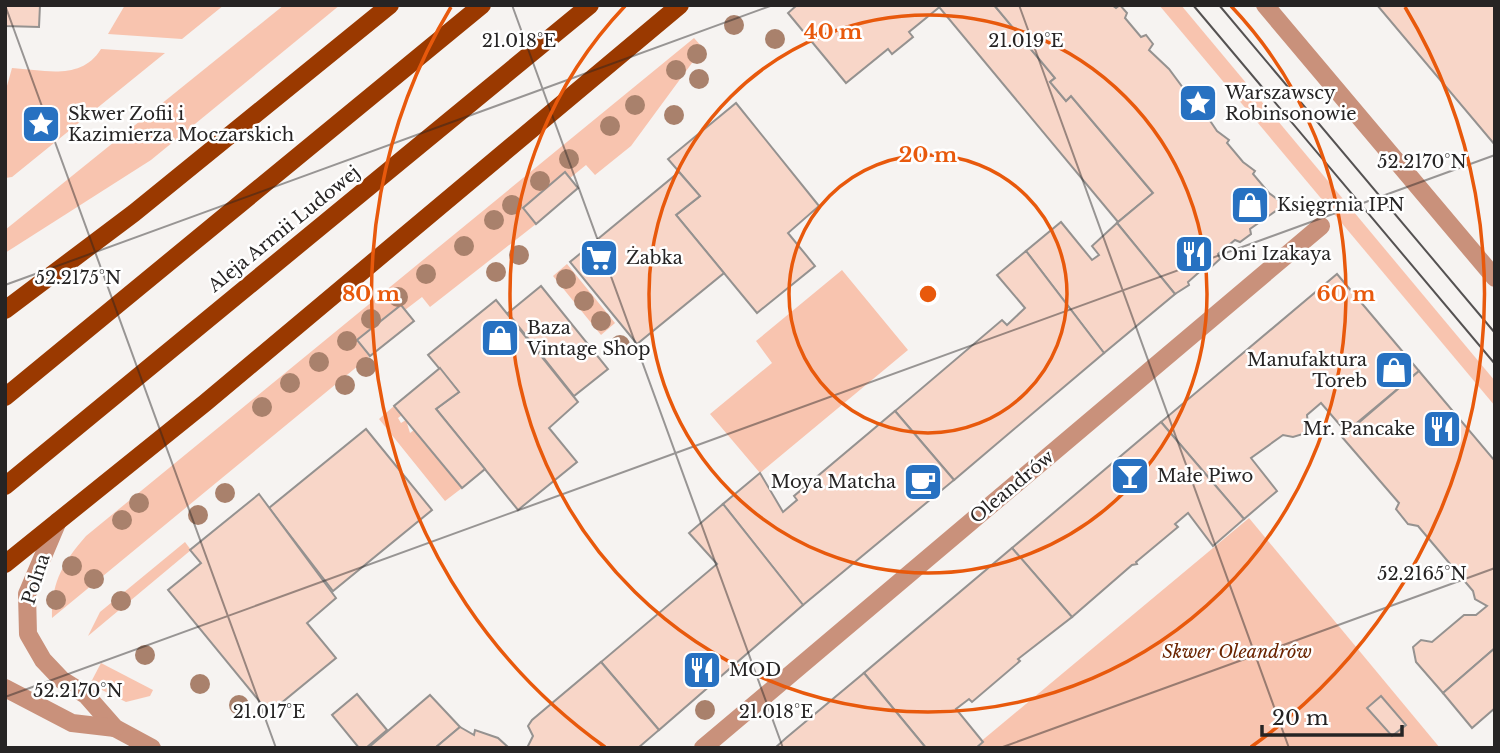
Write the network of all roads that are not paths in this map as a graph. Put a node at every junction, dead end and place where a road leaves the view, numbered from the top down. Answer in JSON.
{"nodes":[{"id":1,"x":390,"y":5,"type":"edge"},
{"id":2,"x":481,"y":5,"type":"edge"},
{"id":3,"x":590,"y":5,"type":"edge"},
{"id":4,"x":680,"y":5,"type":"edge"},
{"id":5,"x":1265,"y":5,"type":"edge"},
{"id":6,"x":1321,"y":226,"type":"dead end"},
{"id":7,"x":1495,"y":278,"type":"edge"},
{"id":8,"x":5,"y":310,"type":"edge"},
{"id":9,"x":5,"y":397,"type":"edge"},
{"id":10,"x":5,"y":486,"type":"edge"},
{"id":11,"x":58,"y":521,"type":"junction"},
{"id":12,"x":5,"y":564,"type":"edge"},
{"id":13,"x":5,"y":688,"type":"edge"},
{"id":14,"x":115,"y":728,"type":"junction"},
{"id":15,"x":152,"y":748,"type":"edge"},
{"id":16,"x":703,"y":748,"type":"edge"}],
"edges":[{"from":1,"to":8,"type":"main road"},
{"from":2,"to":9,"type":"main road"},
{"from":3,"to":10,"type":"main road","name":"Aleja Armii Ludowej"},
{"from":4,"to":11,"type":"main road"},
{"from":5,"to":7,"type":"street"},
{"from":6,"to":16,"type":"street","name":"Oleandrów"},
{"from":11,"to":12,"type":"main road"},
{"from":11,"to":14,"type":"street","name":"Polna"},
{"from":13,"to":14,"type":"street","name":"Polna"},
{"from":14,"to":15,"type":"street","name":"Polna"}]}
